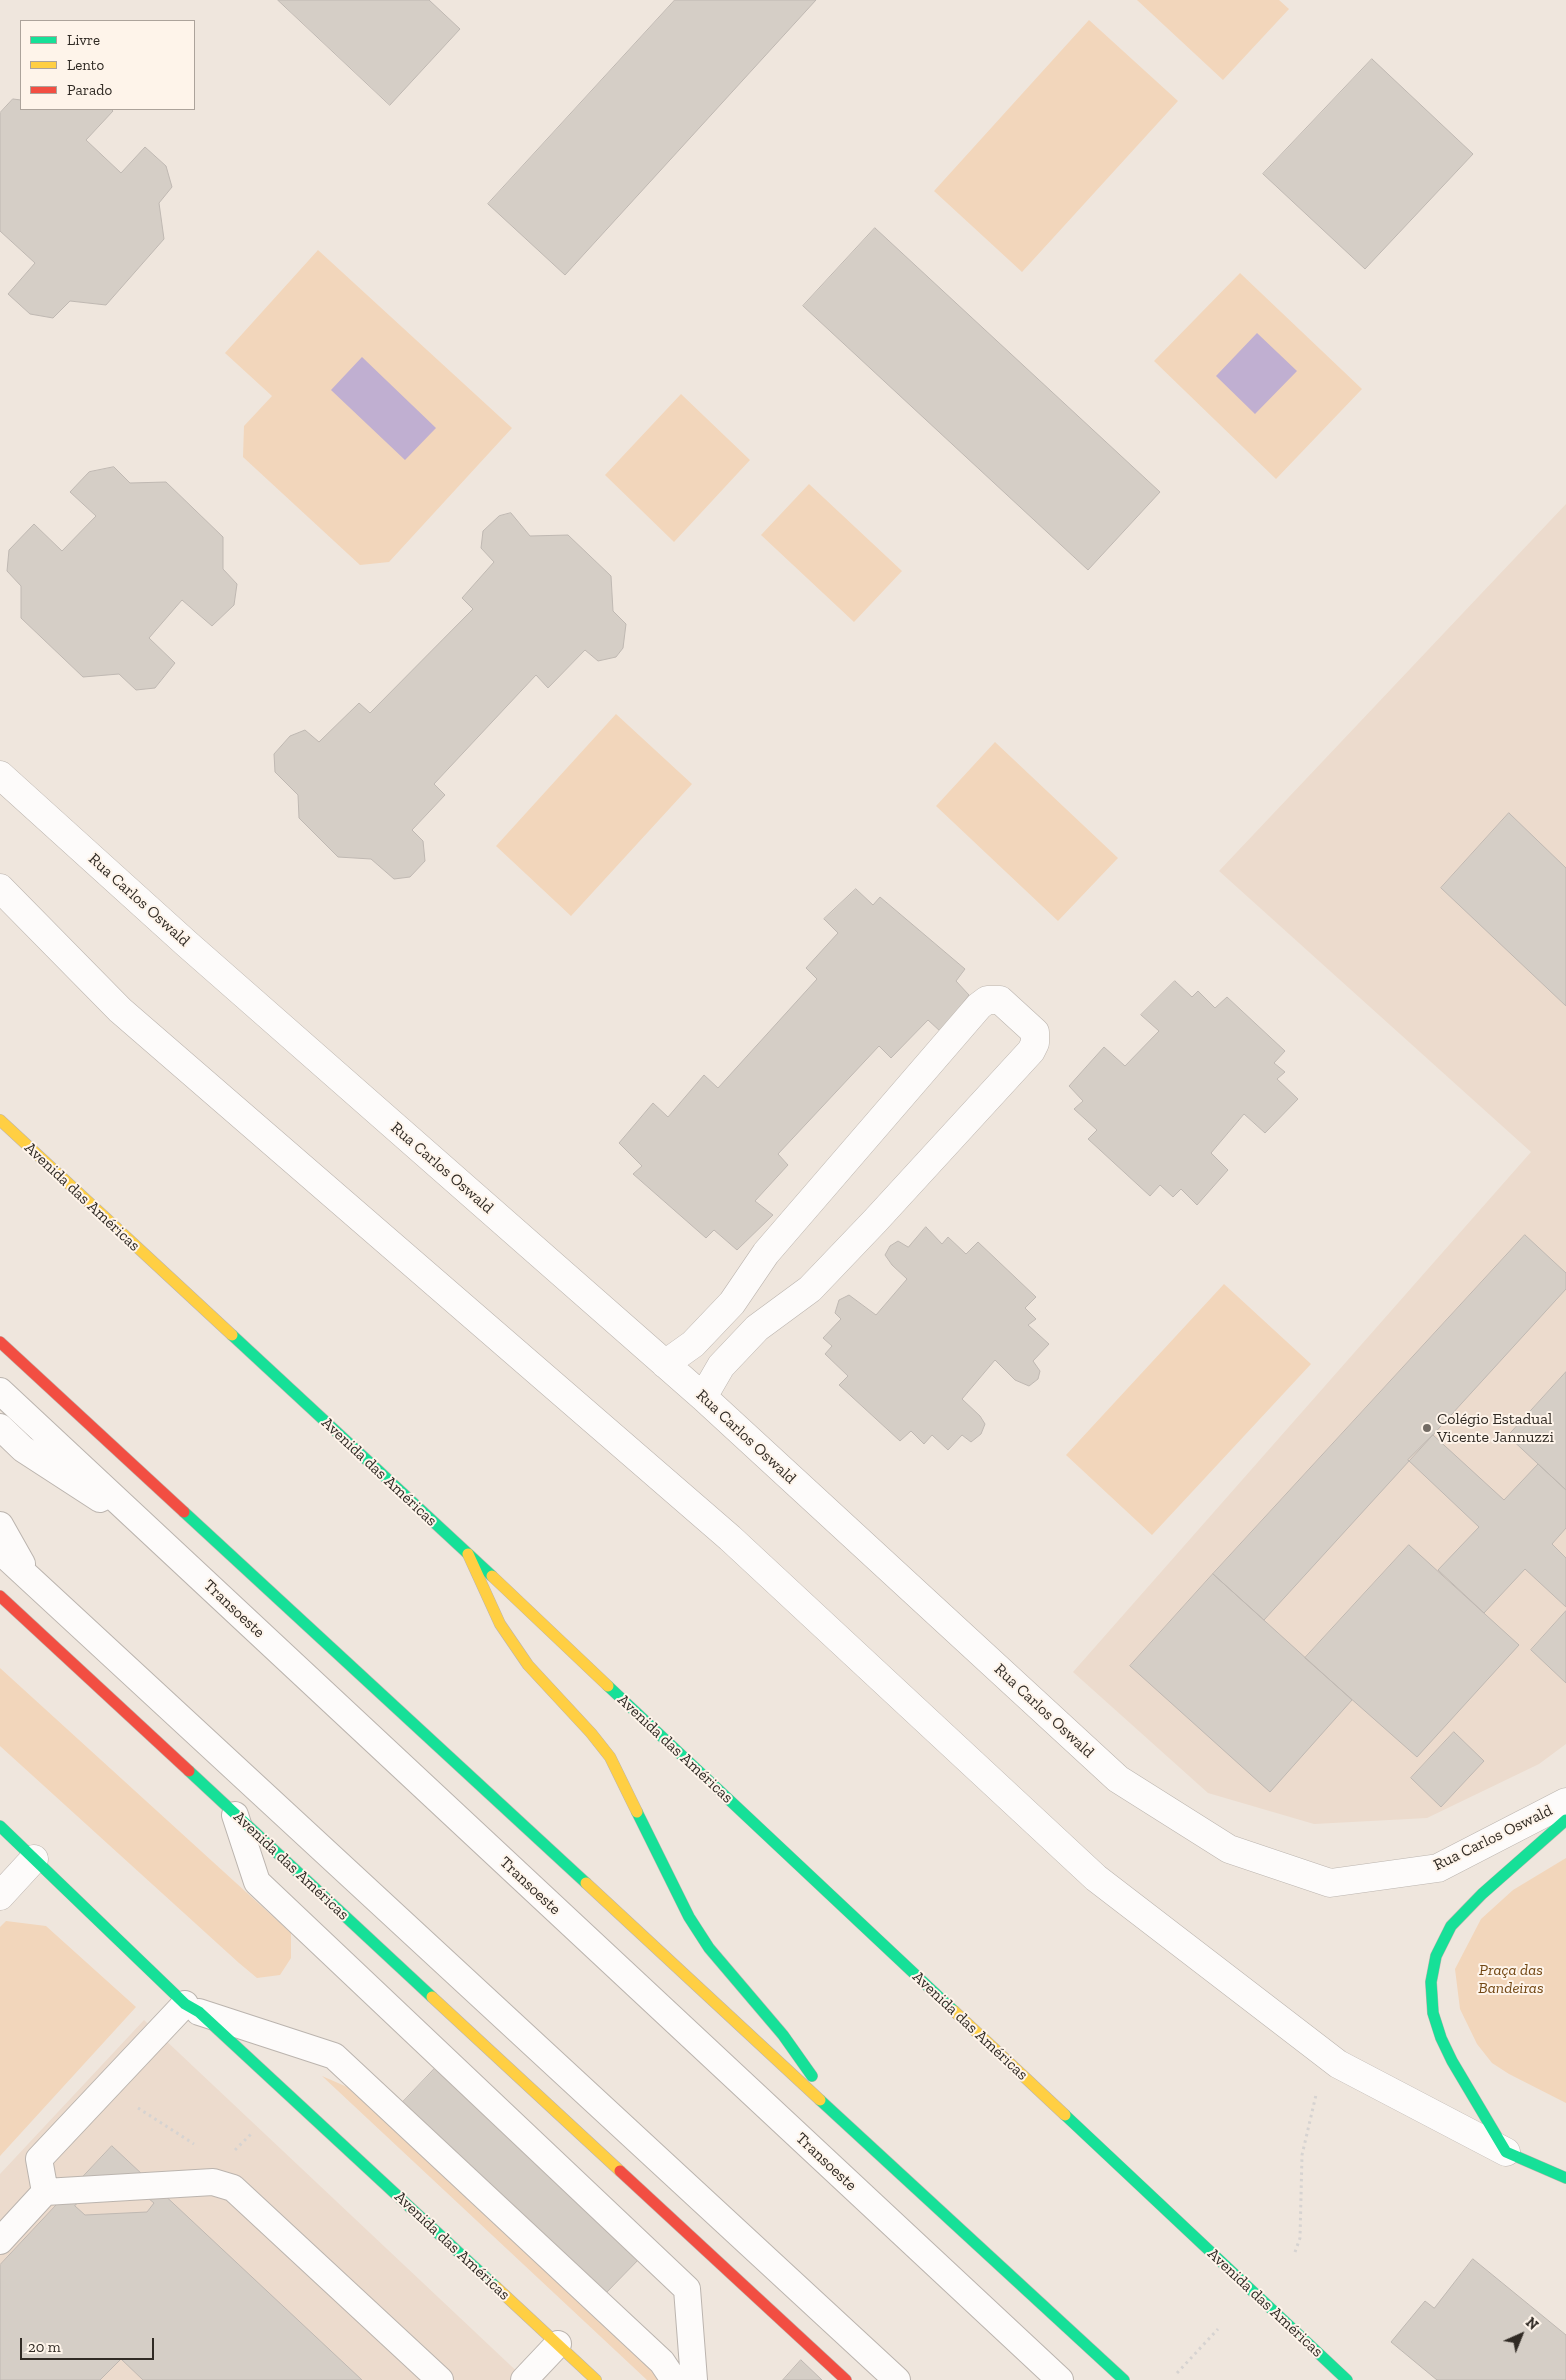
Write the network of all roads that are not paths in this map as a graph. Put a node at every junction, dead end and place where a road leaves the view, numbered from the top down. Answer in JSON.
{"nodes":[{"id":1,"x":0,"y":775,"type":"edge"},
{"id":2,"x":0,"y":888,"type":"edge"},
{"id":3,"x":0,"y":1120,"type":"edge"},
{"id":4,"x":0,"y":1342,"type":"edge"},
{"id":5,"x":665,"y":1364,"type":"junction"},
{"id":6,"x":0,"y":1391,"type":"edge"},
{"id":7,"x":703,"y":1397,"type":"junction"},
{"id":8,"x":0,"y":1427,"type":"edge"},
{"id":9,"x":0,"y":1525,"type":"edge"},
{"id":10,"x":147,"y":1528,"type":"junction"},
{"id":11,"x":0,"y":1551,"type":"edge"},
{"id":12,"x":468,"y":1554,"type":"junction"},
{"id":13,"x":30,"y":1579,"type":"junction"},
{"id":14,"x":0,"y":1596,"type":"edge"},
{"id":15,"x":1566,"y":1802,"type":"edge"},
{"id":16,"x":235,"y":1815,"type":"junction"},
{"id":17,"x":1566,"y":1820,"type":"edge"},
{"id":18,"x":0,"y":1826,"type":"edge"},
{"id":19,"x":34,"y":1859,"type":"junction"},
{"id":20,"x":0,"y":1896,"type":"edge"},
{"id":21,"x":192,"y":2008,"type":"junction"},
{"id":22,"x":845,"y":2122,"type":"junction"},
{"id":23,"x":1506,"y":2152,"type":"junction"},
{"id":24,"x":1566,"y":2178,"type":"edge"},
{"id":25,"x":45,"y":2192,"type":"junction"},
{"id":26,"x":0,"y":2241,"type":"edge"},
{"id":27,"x":558,"y":2344,"type":"junction"},
{"id":28,"x":440,"y":2380,"type":"edge"},
{"id":29,"x":524,"y":2380,"type":"edge"},
{"id":30,"x":596,"y":2380,"type":"edge"},
{"id":31,"x":674,"y":2380,"type":"edge"},
{"id":32,"x":694,"y":2380,"type":"edge"},
{"id":33,"x":846,"y":2380,"type":"edge"},
{"id":34,"x":897,"y":2380,"type":"edge"},
{"id":35,"x":1060,"y":2380,"type":"edge"},
{"id":36,"x":1124,"y":2380,"type":"edge"},
{"id":37,"x":1347,"y":2380,"type":"edge"}],
"edges":[{"from":1,"to":5,"type":"street","name":"Rua Carlos Oswald"},
{"from":2,"to":23,"type":"street"},
{"from":3,"to":12,"type":"main road","name":"Avenida das Américas"},
{"from":4,"to":22,"type":"main road"},
{"from":5,"to":7,"type":"street","name":"Rua Carlos Oswald"},
{"from":5,"to":7,"type":"street"},
{"from":6,"to":10,"type":"lane","name":"Transoeste"},
{"from":7,"to":15,"type":"street","name":"Rua Carlos Oswald"},
{"from":8,"to":10,"type":"lane"},
{"from":9,"to":13,"type":"lane"},
{"from":10,"to":35,"type":"lane","name":"Transoeste"},
{"from":11,"to":13,"type":"lane"},
{"from":12,"to":22,"type":"main road"},
{"from":12,"to":37,"type":"main road","name":"Avenida das Américas"},
{"from":13,"to":34,"type":"lane"},
{"from":14,"to":16,"type":"main road","name":"Avenida das Américas"},
{"from":16,"to":32,"type":"lane"},
{"from":16,"to":33,"type":"main road","name":"Avenida das Américas"},
{"from":17,"to":23,"type":"main road"},
{"from":18,"to":19,"type":"main road","name":"Avenida das Américas"},
{"from":19,"to":20,"type":"street"},
{"from":19,"to":21,"type":"main road","name":"Avenida das Américas"},
{"from":21,"to":25,"type":"lane"},
{"from":21,"to":27,"type":"main road","name":"Avenida das Américas"},
{"from":21,"to":31,"type":"lane"},
{"from":22,"to":36,"type":"main road"},
{"from":23,"to":24,"type":"main road"},
{"from":25,"to":26,"type":"lane"},
{"from":25,"to":28,"type":"lane"},
{"from":27,"to":29,"type":"lane"},
{"from":27,"to":30,"type":"main road","name":"Avenida das Américas"}]}
